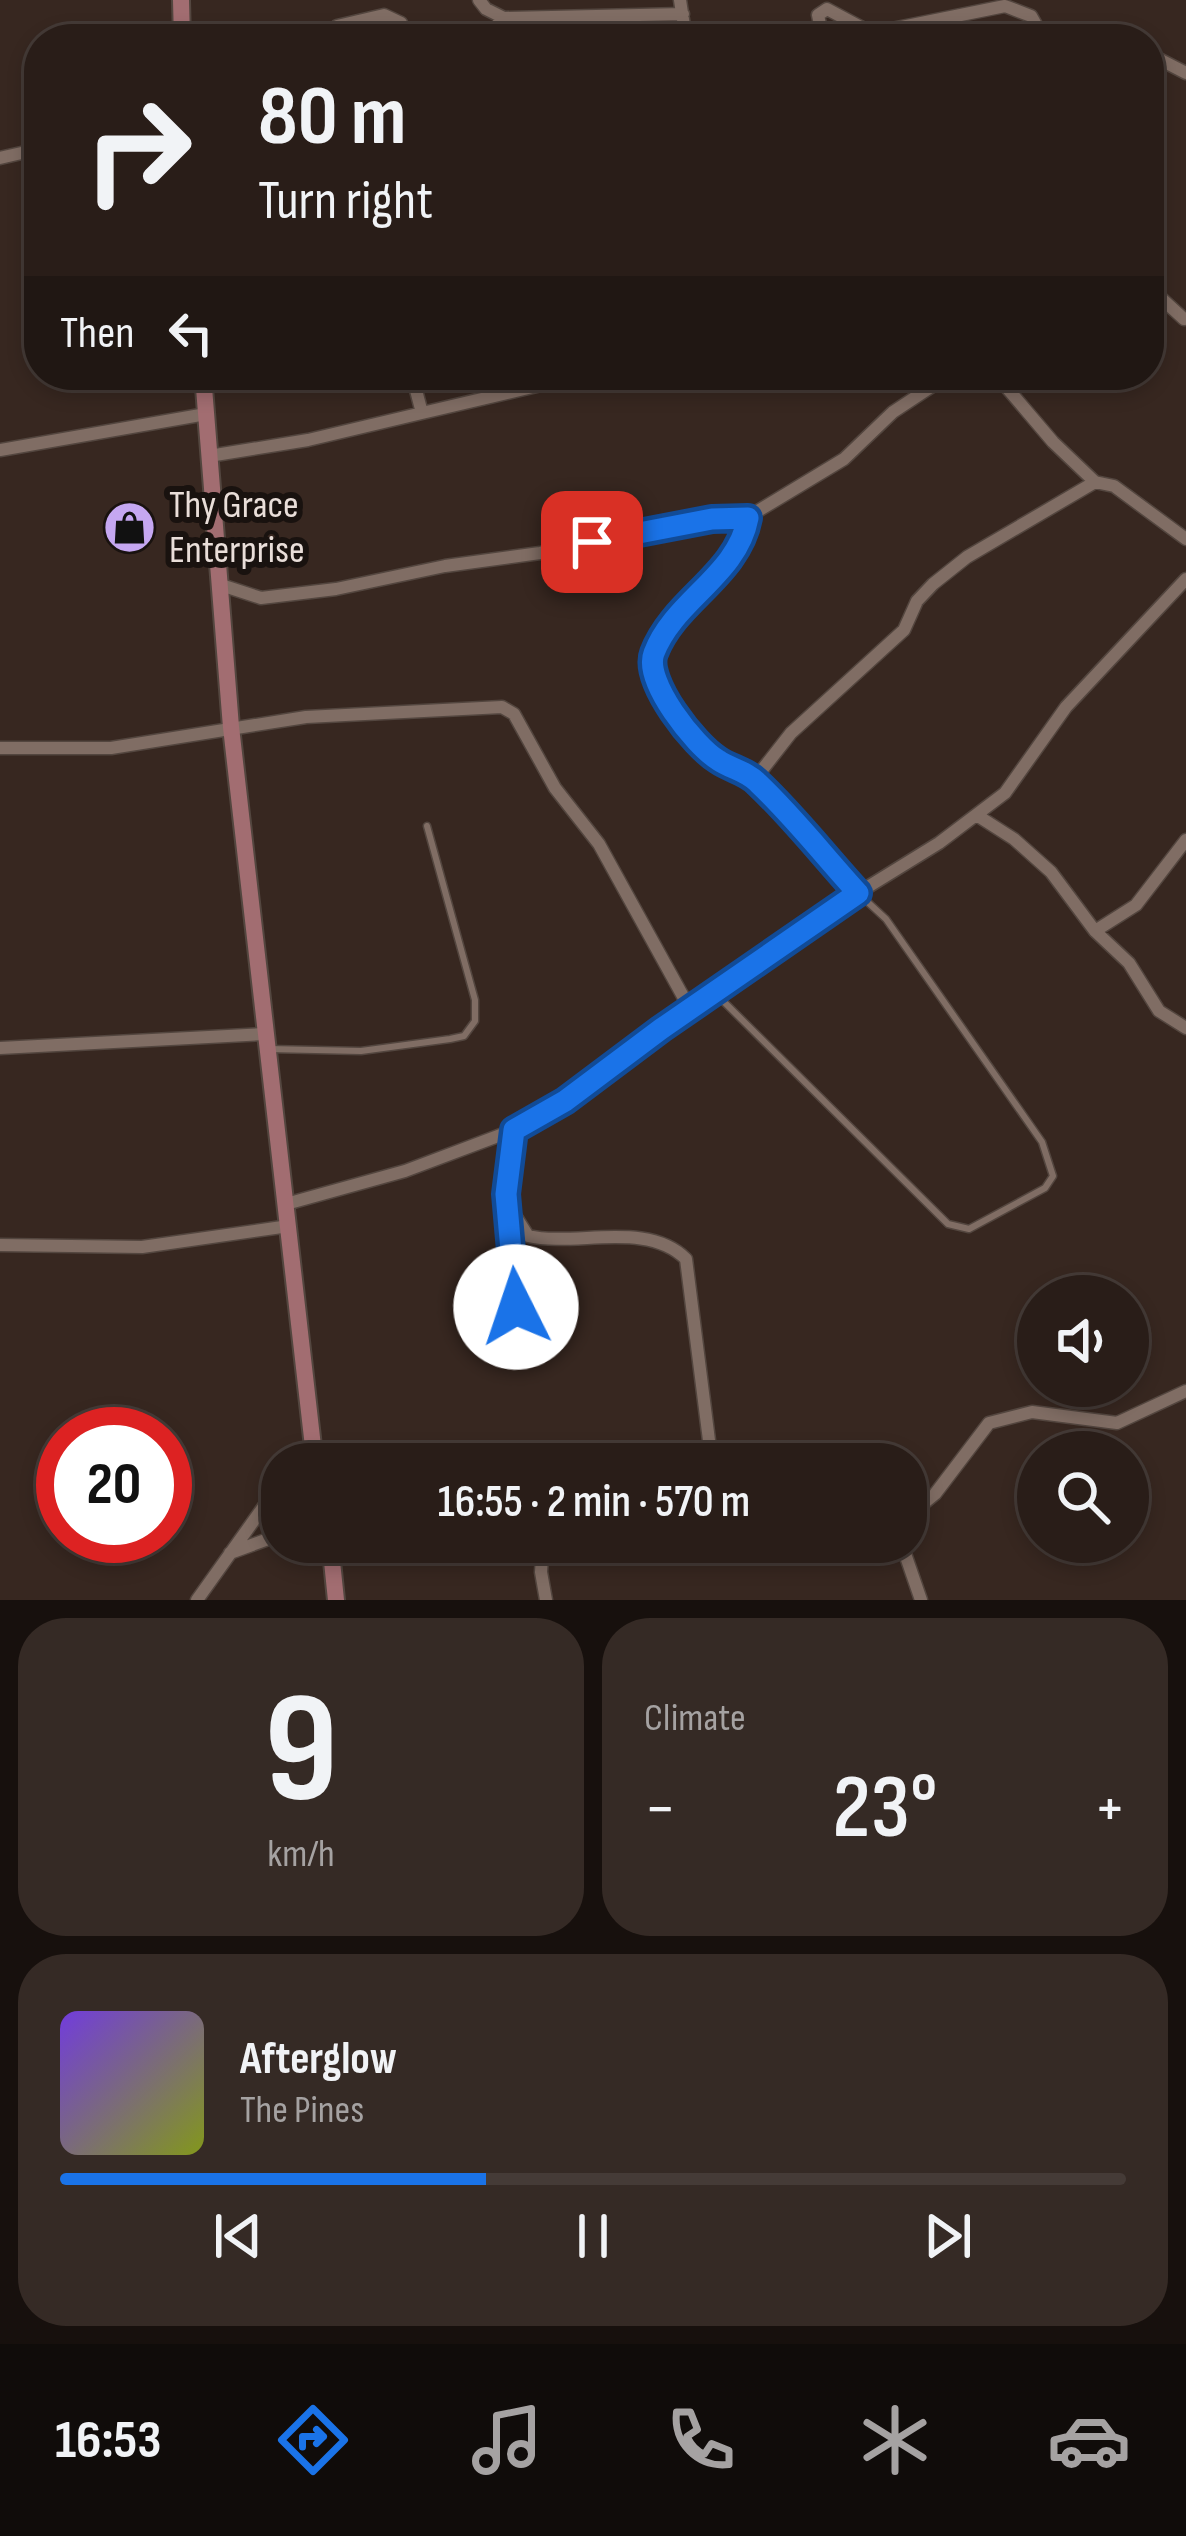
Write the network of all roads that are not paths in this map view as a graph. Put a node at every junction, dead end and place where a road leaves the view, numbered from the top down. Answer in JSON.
{"nodes":[{"id":1,"x":479,"y":0,"type":"edge"},
{"id":2,"x":681,"y":7,"type":"edge"},
{"id":3,"x":504,"y":18,"type":"junction"},
{"id":4,"x":346,"y":24,"type":"edge"},
{"id":5,"x":402,"y":24,"type":"edge"},
{"id":6,"x":498,"y":24,"type":"edge"},
{"id":7,"x":820,"y":24,"type":"edge"},
{"id":8,"x":851,"y":24,"type":"edge"},
{"id":9,"x":926,"y":24,"type":"edge"},
{"id":10,"x":1036,"y":24,"type":"edge"},
{"id":11,"x":204,"y":390,"type":"edge"},
{"id":12,"x":416,"y":390,"type":"edge"},
{"id":13,"x":523,"y":390,"type":"edge"},
{"id":14,"x":926,"y":390,"type":"edge"},
{"id":15,"x":1009,"y":390,"type":"edge"},
{"id":16,"x":422,"y":413,"type":"junction"},
{"id":17,"x":206,"y":415,"type":"junction"},
{"id":18,"x":0,"y":450,"type":"edge"},
{"id":19,"x":209,"y":456,"type":"junction"},
{"id":20,"x":1095,"y":482,"type":"junction"},
{"id":21,"x":748,"y":518,"type":"junction"},
{"id":22,"x":1185,"y":535,"type":"edge"},
{"id":23,"x":1186,"y":579,"type":"edge"},
{"id":24,"x":218,"y":584,"type":"junction"},
{"id":25,"x":232,"y":727,"type":"junction"},
{"id":26,"x":0,"y":748,"type":"edge"},
{"id":27,"x":755,"y":779,"type":"junction"},
{"id":28,"x":978,"y":816,"type":"junction"},
{"id":29,"x":427,"y":826,"type":"dead end"},
{"id":30,"x":1186,"y":841,"type":"edge"},
{"id":31,"x":858,"y":893,"type":"junction"},
{"id":32,"x":1095,"y":931,"type":"junction"},
{"id":33,"x":715,"y":993,"type":"junction"},
{"id":34,"x":690,"y":1009,"type":"junction"},
{"id":35,"x":1184,"y":1025,"type":"edge"},
{"id":36,"x":266,"y":1041,"type":"junction"},
{"id":37,"x":0,"y":1048,"type":"edge"},
{"id":38,"x":514,"y":1130,"type":"junction"},
{"id":39,"x":507,"y":1203,"type":"junction"},
{"id":40,"x":286,"y":1204,"type":"junction"},
{"id":41,"x":289,"y":1226,"type":"junction"},
{"id":42,"x":0,"y":1245,"type":"edge"},
{"id":43,"x":506,"y":1317,"type":"dead end"},
{"id":44,"x":1186,"y":1391,"type":"edge"},
{"id":45,"x":311,"y":1443,"type":"edge"},
{"id":46,"x":709,"y":1443,"type":"edge"},
{"id":47,"x":927,"y":1501,"type":"edge"},
{"id":48,"x":261,"y":1510,"type":"edge"},
{"id":49,"x":261,"y":1542,"type":"edge"},
{"id":50,"x":229,"y":1553,"type":"junction"},
{"id":51,"x":333,"y":1563,"type":"edge"},
{"id":52,"x":542,"y":1563,"type":"edge"},
{"id":53,"x":908,"y":1563,"type":"edge"},
{"id":54,"x":196,"y":1600,"type":"edge"},
{"id":55,"x":337,"y":1600,"type":"edge"},
{"id":56,"x":546,"y":1600,"type":"edge"},
{"id":57,"x":921,"y":1600,"type":"edge"}],
"edges":[{"from":1,"to":3,"type":"street"},
{"from":2,"to":3,"type":"street"},
{"from":3,"to":6,"type":"street"},
{"from":4,"to":5,"type":"street"},
{"from":7,"to":8,"type":"street"},
{"from":9,"to":10,"type":"street"},
{"from":11,"to":17,"type":"street"},
{"from":12,"to":16,"type":"street"},
{"from":13,"to":16,"type":"street"},
{"from":14,"to":21,"type":"street"},
{"from":15,"to":20,"type":"street"},
{"from":16,"to":19,"type":"street"},
{"from":17,"to":18,"type":"street"},
{"from":17,"to":19,"type":"street"},
{"from":19,"to":24,"type":"street"},
{"from":20,"to":22,"type":"street"},
{"from":20,"to":27,"type":"street"},
{"from":21,"to":24,"type":"street"},
{"from":21,"to":27,"type":"street"},
{"from":23,"to":28,"type":"street"},
{"from":24,"to":25,"type":"street"},
{"from":25,"to":26,"type":"street"},
{"from":25,"to":34,"type":"street"},
{"from":25,"to":36,"type":"street"},
{"from":27,"to":31,"type":"street"},
{"from":28,"to":31,"type":"street"},
{"from":28,"to":32,"type":"street"},
{"from":29,"to":36,"type":"lane"},
{"from":30,"to":32,"type":"street"},
{"from":31,"to":33,"type":"street"},
{"from":31,"to":33,"type":"lane"},
{"from":32,"to":35,"type":"street"},
{"from":33,"to":34,"type":"street"},
{"from":34,"to":38,"type":"street"},
{"from":36,"to":37,"type":"street"},
{"from":36,"to":40,"type":"street"},
{"from":38,"to":39,"type":"street"},
{"from":38,"to":40,"type":"street"},
{"from":39,"to":43,"type":"lane"},
{"from":39,"to":46,"type":"street"},
{"from":40,"to":41,"type":"street"},
{"from":41,"to":42,"type":"street"},
{"from":41,"to":45,"type":"street"},
{"from":44,"to":47,"type":"street"},
{"from":48,"to":50,"type":"street"},
{"from":49,"to":50,"type":"street"},
{"from":50,"to":54,"type":"street"},
{"from":51,"to":55,"type":"street"},
{"from":52,"to":56,"type":"street"},
{"from":53,"to":57,"type":"street"}]}
